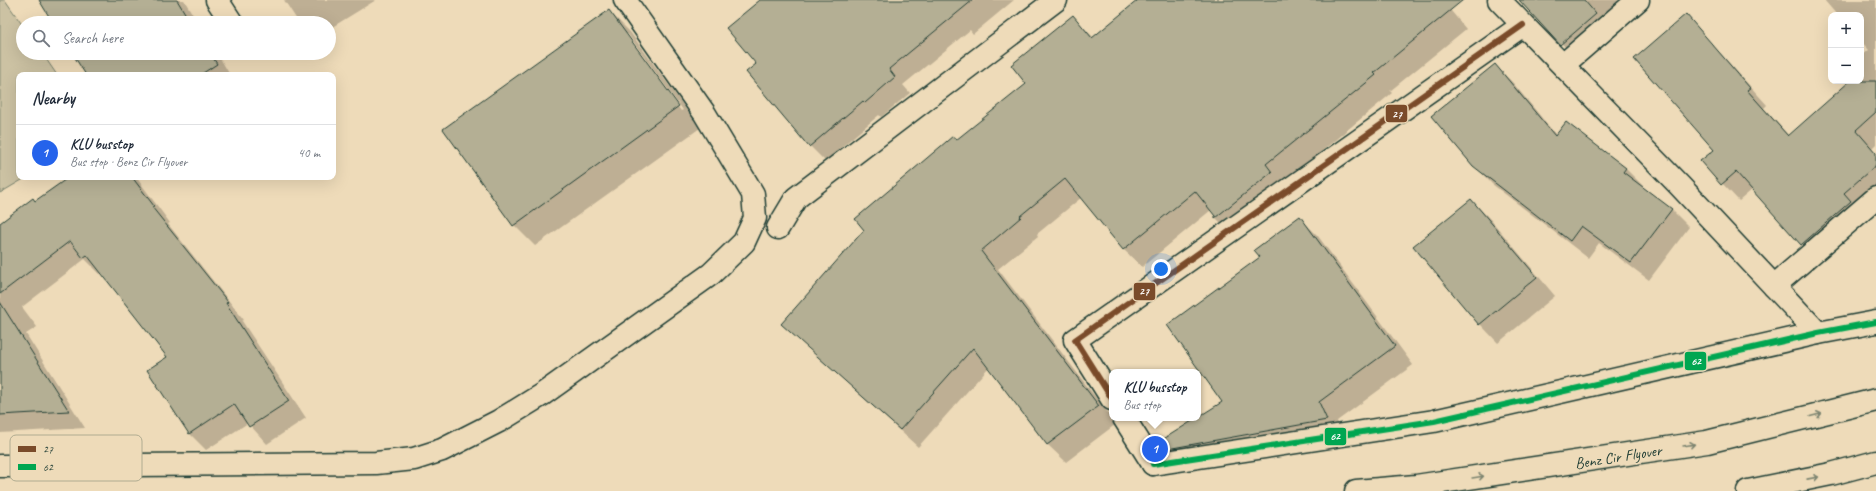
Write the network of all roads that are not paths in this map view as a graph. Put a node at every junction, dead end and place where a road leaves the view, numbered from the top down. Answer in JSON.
{"nodes":[{"id":1,"x":217,"y":0,"type":"edge"},
{"id":2,"x":625,"y":0,"type":"edge"},
{"id":3,"x":1056,"y":0,"type":"edge"},
{"id":4,"x":1499,"y":0,"type":"edge"},
{"id":5,"x":1638,"y":0,"type":"edge"},
{"id":6,"x":227,"y":16,"type":"edge"},
{"id":7,"x":1523,"y":25,"type":"junction"},
{"id":8,"x":1563,"y":65,"type":"junction"},
{"id":9,"x":1876,"y":198,"type":"edge"},
{"id":10,"x":778,"y":228,"type":"dead end"},
{"id":11,"x":1774,"y":286,"type":"junction"},
{"id":12,"x":1876,"y":322,"type":"edge"},
{"id":13,"x":1818,"y":333,"type":"junction"},
{"id":14,"x":1109,"y":394,"type":"edge"},
{"id":15,"x":1876,"y":400,"type":"edge"},
{"id":16,"x":1126,"y":421,"type":"edge"},
{"id":17,"x":1876,"y":462,"type":"edge"},
{"id":18,"x":142,"y":465,"type":"edge"},
{"id":19,"x":0,"y":466,"type":"edge"},
{"id":20,"x":10,"y":466,"type":"edge"},
{"id":21,"x":1356,"y":491,"type":"edge"},
{"id":22,"x":1748,"y":491,"type":"edge"}],
"edges":[{"from":1,"to":6,"type":"main road"},
{"from":2,"to":18,"type":"main road"},
{"from":3,"to":10,"type":"main road"},
{"from":4,"to":7,"type":"main road"},
{"from":5,"to":8,"type":"main road"},
{"from":7,"to":8,"type":"main road"},
{"from":7,"to":14,"type":"main road"},
{"from":8,"to":11,"type":"main road"},
{"from":9,"to":11,"type":"main road"},
{"from":11,"to":13,"type":"main road"},
{"from":12,"to":13,"type":"main road"},
{"from":13,"to":16,"type":"main road"},
{"from":21,"to":15,"type":"main road","name":"Benz Cir Flyover","one_way":true},
{"from":22,"to":17,"type":"main road","one_way":true},
{"from":19,"to":20,"type":"main road"}]}
